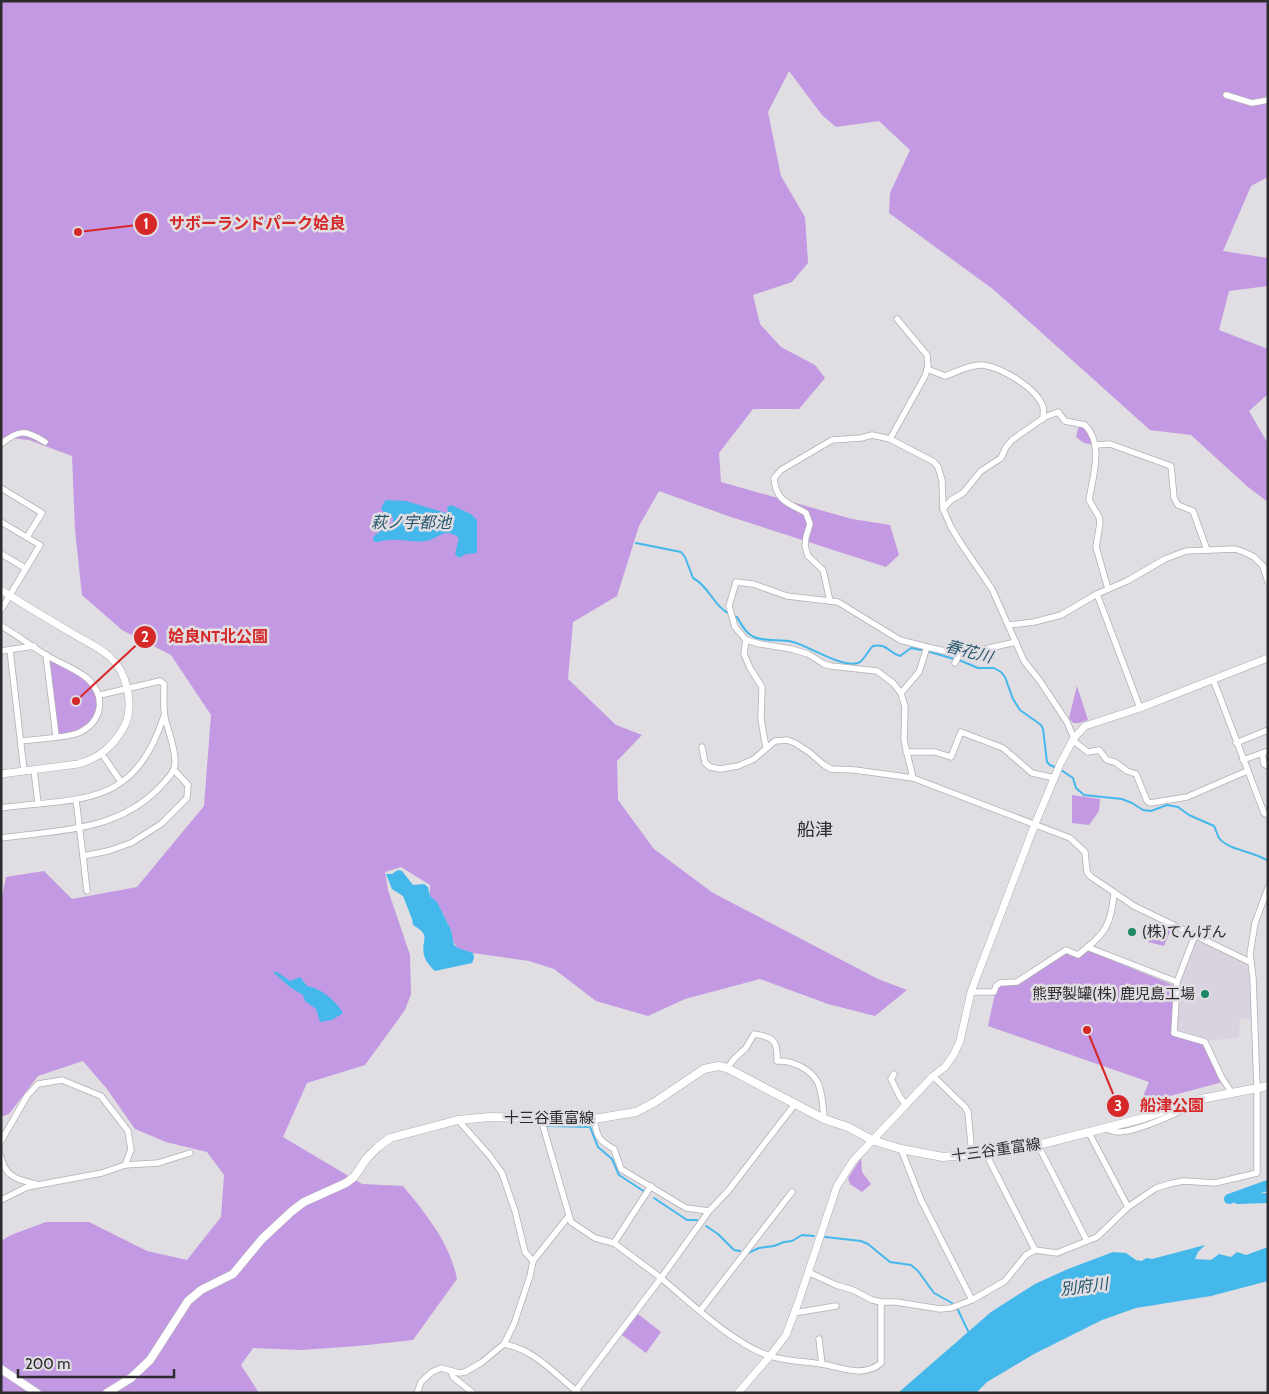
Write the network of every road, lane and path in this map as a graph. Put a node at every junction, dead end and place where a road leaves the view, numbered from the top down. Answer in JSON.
{"nodes":[{"id":1,"x":1226,"y":95,"type":"dead end"},
{"id":2,"x":1268,"y":100,"type":"edge"},
{"id":3,"x":898,"y":319,"type":"dead end"},
{"id":4,"x":927,"y":369,"type":"junction"},
{"id":5,"x":1043,"y":418,"type":"junction"},
{"id":6,"x":890,"y":439,"type":"junction"},
{"id":7,"x":46,"y":442,"type":"dead end"},
{"id":8,"x":1,"y":444,"type":"edge"},
{"id":9,"x":1095,"y":445,"type":"junction"},
{"id":10,"x":1,"y":488,"type":"edge"},
{"id":11,"x":943,"y":509,"type":"junction"},
{"id":12,"x":1,"y":522,"type":"edge"},
{"id":13,"x":28,"y":537,"type":"junction"},
{"id":14,"x":1207,"y":550,"type":"junction"},
{"id":15,"x":1,"y":554,"type":"edge"},
{"id":16,"x":1262,"y":565,"type":"junction"},
{"id":17,"x":25,"y":568,"type":"junction"},
{"id":18,"x":1268,"y":571,"type":"edge"},
{"id":19,"x":1268,"y":582,"type":"edge"},
{"id":20,"x":1108,"y":589,"type":"junction"},
{"id":21,"x":1,"y":590,"type":"edge"},
{"id":22,"x":1097,"y":594,"type":"junction"},
{"id":23,"x":9,"y":595,"type":"junction"},
{"id":24,"x":830,"y":601,"type":"junction"},
{"id":25,"x":1,"y":610,"type":"edge"},
{"id":26,"x":1009,"y":625,"type":"junction"},
{"id":27,"x":1,"y":626,"type":"edge"},
{"id":28,"x":746,"y":640,"type":"junction"},
{"id":29,"x":1016,"y":642,"type":"junction"},
{"id":30,"x":34,"y":646,"type":"junction"},
{"id":31,"x":927,"y":647,"type":"junction"},
{"id":32,"x":10,"y":650,"type":"junction"},
{"id":33,"x":1,"y":651,"type":"edge"},
{"id":34,"x":46,"y":655,"type":"junction"},
{"id":35,"x":1268,"y":658,"type":"edge"},
{"id":36,"x":1213,"y":679,"type":"junction"},
{"id":37,"x":127,"y":689,"type":"junction"},
{"id":38,"x":901,"y":693,"type":"junction"},
{"id":39,"x":100,"y":695,"type":"junction"},
{"id":40,"x":1140,"y":708,"type":"junction"},
{"id":41,"x":164,"y":716,"type":"junction"},
{"id":42,"x":1268,"y":730,"type":"edge"},
{"id":43,"x":56,"y":736,"type":"junction"},
{"id":44,"x":1074,"y":738,"type":"junction"},
{"id":45,"x":21,"y":741,"type":"junction"},
{"id":46,"x":1236,"y":743,"type":"junction"},
{"id":47,"x":702,"y":747,"type":"dead end"},
{"id":48,"x":766,"y":748,"type":"junction"},
{"id":49,"x":906,"y":752,"type":"junction"},
{"id":50,"x":1265,"y":752,"type":"edge"},
{"id":51,"x":102,"y":754,"type":"junction"},
{"id":52,"x":1243,"y":760,"type":"junction"},
{"id":53,"x":1268,"y":766,"type":"edge"},
{"id":54,"x":34,"y":770,"type":"junction"},
{"id":55,"x":174,"y":770,"type":"junction"},
{"id":56,"x":24,"y":771,"type":"junction"},
{"id":57,"x":1248,"y":771,"type":"junction"},
{"id":58,"x":1,"y":774,"type":"edge"},
{"id":59,"x":1055,"y":777,"type":"junction"},
{"id":60,"x":913,"y":778,"type":"junction"},
{"id":61,"x":121,"y":782,"type":"junction"},
{"id":62,"x":76,"y":800,"type":"junction"},
{"id":63,"x":38,"y":803,"type":"junction"},
{"id":64,"x":1,"y":808,"type":"edge"},
{"id":65,"x":1268,"y":815,"type":"edge"},
{"id":66,"x":1034,"y":824,"type":"junction"},
{"id":67,"x":80,"y":827,"type":"junction"},
{"id":68,"x":1,"y":838,"type":"edge"},
{"id":69,"x":83,"y":856,"type":"junction"},
{"id":70,"x":1268,"y":888,"type":"edge"},
{"id":71,"x":87,"y":891,"type":"dead end"},
{"id":72,"x":1114,"y":893,"type":"junction"},
{"id":73,"x":1195,"y":935,"type":"junction"},
{"id":74,"x":1087,"y":947,"type":"junction"},
{"id":75,"x":1250,"y":962,"type":"junction"},
{"id":76,"x":1177,"y":982,"type":"junction"},
{"id":77,"x":971,"y":992,"type":"junction"},
{"id":78,"x":728,"y":1068,"type":"junction"},
{"id":79,"x":894,"y":1074,"type":"dead end"},
{"id":80,"x":933,"y":1076,"type":"junction"},
{"id":81,"x":1268,"y":1086,"type":"edge"},
{"id":82,"x":1257,"y":1088,"type":"junction"},
{"id":83,"x":1232,"y":1093,"type":"junction"},
{"id":84,"x":794,"y":1104,"type":"junction"},
{"id":85,"x":906,"y":1105,"type":"junction"},
{"id":86,"x":541,"y":1119,"type":"junction"},
{"id":87,"x":594,"y":1119,"type":"junction"},
{"id":88,"x":824,"y":1119,"type":"junction"},
{"id":89,"x":458,"y":1120,"type":"junction"},
{"id":90,"x":1089,"y":1133,"type":"junction"},
{"id":91,"x":872,"y":1140,"type":"junction"},
{"id":92,"x":1,"y":1141,"type":"edge"},
{"id":93,"x":1038,"y":1145,"type":"junction"},
{"id":94,"x":901,"y":1149,"type":"junction"},
{"id":95,"x":190,"y":1153,"type":"dead end"},
{"id":96,"x":986,"y":1154,"type":"junction"},
{"id":97,"x":972,"y":1155,"type":"junction"},
{"id":98,"x":1,"y":1157,"type":"edge"},
{"id":99,"x":125,"y":1165,"type":"junction"},
{"id":100,"x":40,"y":1185,"type":"junction"},
{"id":101,"x":651,"y":1186,"type":"junction"},
{"id":102,"x":792,"y":1192,"type":"dead end"},
{"id":103,"x":1,"y":1200,"type":"edge"},
{"id":104,"x":1128,"y":1207,"type":"junction"},
{"id":105,"x":709,"y":1211,"type":"junction"},
{"id":106,"x":568,"y":1217,"type":"junction"},
{"id":107,"x":1087,"y":1240,"type":"junction"},
{"id":108,"x":614,"y":1243,"type":"junction"},
{"id":109,"x":1035,"y":1250,"type":"junction"},
{"id":110,"x":533,"y":1261,"type":"junction"},
{"id":111,"x":808,"y":1272,"type":"junction"},
{"id":112,"x":661,"y":1278,"type":"junction"},
{"id":113,"x":972,"y":1300,"type":"junction"},
{"id":114,"x":881,"y":1302,"type":"junction"},
{"id":115,"x":836,"y":1306,"type":"dead end"},
{"id":116,"x":700,"y":1310,"type":"junction"},
{"id":117,"x":794,"y":1313,"type":"junction"},
{"id":118,"x":819,"y":1339,"type":"dead end"},
{"id":119,"x":504,"y":1344,"type":"junction"},
{"id":120,"x":770,"y":1356,"type":"junction"},
{"id":121,"x":822,"y":1364,"type":"junction"},
{"id":122,"x":1,"y":1369,"type":"edge"},
{"id":123,"x":451,"y":1371,"type":"junction"},
{"id":124,"x":576,"y":1392,"type":"edge"},
{"id":125,"x":38,"y":1393,"type":"edge"},
{"id":126,"x":107,"y":1393,"type":"edge"},
{"id":127,"x":417,"y":1393,"type":"edge"},
{"id":128,"x":473,"y":1393,"type":"edge"},
{"id":129,"x":738,"y":1393,"type":"edge"}],
"edges":[{"from":1,"to":2,"type":"street"},
{"from":3,"to":4,"type":"street"},
{"from":4,"to":5,"type":"street"},
{"from":4,"to":6,"type":"street"},
{"from":5,"to":9,"type":"street"},
{"from":5,"to":11,"type":"street"},
{"from":6,"to":11,"type":"street"},
{"from":6,"to":24,"type":"street"},
{"from":7,"to":8,"type":"street"},
{"from":9,"to":14,"type":"street"},
{"from":9,"to":20,"type":"street"},
{"from":10,"to":13,"type":"street"},
{"from":11,"to":26,"type":"street"},
{"from":12,"to":13,"type":"street"},
{"from":13,"to":17,"type":"street"},
{"from":14,"to":16,"type":"street"},
{"from":14,"to":20,"type":"street"},
{"from":15,"to":17,"type":"street"},
{"from":16,"to":18,"type":"street"},
{"from":16,"to":19,"type":"street"},
{"from":17,"to":23,"type":"street"},
{"from":20,"to":22,"type":"street"},
{"from":21,"to":23,"type":"street"},
{"from":22,"to":26,"type":"street"},
{"from":22,"to":40,"type":"street"},
{"from":23,"to":25,"type":"street"},
{"from":23,"to":37,"type":"street"},
{"from":24,"to":28,"type":"street"},
{"from":24,"to":31,"type":"street"},
{"from":26,"to":29,"type":"street"},
{"from":27,"to":30,"type":"street"},
{"from":28,"to":38,"type":"street"},
{"from":28,"to":48,"type":"street"},
{"from":29,"to":31,"type":"street"},
{"from":29,"to":44,"type":"street"},
{"from":30,"to":32,"type":"street"},
{"from":30,"to":34,"type":"street"},
{"from":31,"to":38,"type":"street"},
{"from":32,"to":33,"type":"street"},
{"from":32,"to":45,"type":"street"},
{"from":34,"to":39,"type":"street"},
{"from":34,"to":43,"type":"street"},
{"from":35,"to":36,"type":"street"},
{"from":36,"to":40,"type":"street"},
{"from":36,"to":46,"type":"street"},
{"from":37,"to":39,"type":"street"},
{"from":37,"to":41,"type":"street"},
{"from":37,"to":51,"type":"street"},
{"from":38,"to":49,"type":"street"},
{"from":39,"to":43,"type":"street"},
{"from":40,"to":44,"type":"street"},
{"from":41,"to":55,"type":"street"},
{"from":41,"to":61,"type":"street"},
{"from":42,"to":46,"type":"street"},
{"from":43,"to":45,"type":"street"},
{"from":44,"to":57,"type":"street"},
{"from":44,"to":59,"type":"street"},
{"from":45,"to":56,"type":"street"},
{"from":46,"to":52,"type":"street"},
{"from":47,"to":48,"type":"street"},
{"from":48,"to":60,"type":"street"},
{"from":49,"to":59,"type":"street"},
{"from":49,"to":60,"type":"street"},
{"from":50,"to":52,"type":"street"},
{"from":50,"to":53,"type":"street"},
{"from":51,"to":54,"type":"street"},
{"from":51,"to":61,"type":"street"},
{"from":52,"to":57,"type":"street"},
{"from":54,"to":56,"type":"street"},
{"from":54,"to":63,"type":"street"},
{"from":55,"to":67,"type":"street"},
{"from":55,"to":69,"type":"street"},
{"from":56,"to":58,"type":"street"},
{"from":57,"to":65,"type":"street"},
{"from":59,"to":66,"type":"street"},
{"from":60,"to":66,"type":"street"},
{"from":61,"to":62,"type":"street"},
{"from":62,"to":63,"type":"street"},
{"from":62,"to":67,"type":"street"},
{"from":63,"to":64,"type":"street"},
{"from":66,"to":72,"type":"street"},
{"from":66,"to":77,"type":"street"},
{"from":67,"to":68,"type":"street"},
{"from":67,"to":69,"type":"street"},
{"from":69,"to":71,"type":"street"},
{"from":70,"to":75,"type":"street"},
{"from":72,"to":73,"type":"street"},
{"from":72,"to":74,"type":"street"},
{"from":73,"to":75,"type":"street"},
{"from":73,"to":76,"type":"street"},
{"from":74,"to":76,"type":"street"},
{"from":74,"to":77,"type":"street"},
{"from":75,"to":82,"type":"street"},
{"from":76,"to":83,"type":"street"},
{"from":77,"to":80,"type":"street"},
{"from":78,"to":84,"type":"main road","name":"十三谷重富線"},
{"from":78,"to":87,"type":"main road","name":"十三谷重富線"},
{"from":78,"to":88,"type":"street"},
{"from":79,"to":85,"type":"street"},
{"from":80,"to":85,"type":"street"},
{"from":80,"to":97,"type":"street"},
{"from":81,"to":82,"type":"main road","name":"十三谷重富線"},
{"from":82,"to":83,"type":"main road","name":"十三谷重富線"},
{"from":82,"to":104,"type":"street"},
{"from":83,"to":90,"type":"main road","name":"十三谷重富線"},
{"from":84,"to":88,"type":"main road","name":"十三谷重富線"},
{"from":84,"to":105,"type":"street"},
{"from":85,"to":91,"type":"street"},
{"from":86,"to":87,"type":"main road","name":"十三谷重富線"},
{"from":86,"to":89,"type":"main road","name":"十三谷重富線"},
{"from":86,"to":106,"type":"street"},
{"from":87,"to":101,"type":"street"},
{"from":88,"to":91,"type":"main road","name":"十三谷重富線"},
{"from":89,"to":110,"type":"street"},
{"from":89,"to":126,"type":"main road","name":"十三谷重富線"},
{"from":90,"to":93,"type":"main road","name":"十三谷重富線"},
{"from":90,"to":104,"type":"street"},
{"from":91,"to":94,"type":"main road","name":"十三谷重富線"},
{"from":91,"to":111,"type":"street"},
{"from":92,"to":99,"type":"street"},
{"from":93,"to":96,"type":"main road","name":"十三谷重富線"},
{"from":93,"to":107,"type":"street"},
{"from":94,"to":97,"type":"main road","name":"十三谷重富線"},
{"from":94,"to":113,"type":"street"},
{"from":95,"to":99,"type":"street"},
{"from":96,"to":97,"type":"main road","name":"十三谷重富線"},
{"from":96,"to":109,"type":"street"},
{"from":98,"to":100,"type":"street"},
{"from":99,"to":100,"type":"street"},
{"from":100,"to":103,"type":"street"},
{"from":101,"to":105,"type":"street"},
{"from":101,"to":108,"type":"street"},
{"from":102,"to":116,"type":"street"},
{"from":104,"to":107,"type":"street"},
{"from":105,"to":112,"type":"street"},
{"from":106,"to":108,"type":"street"},
{"from":106,"to":110,"type":"street"},
{"from":107,"to":109,"type":"street"},
{"from":108,"to":112,"type":"street"},
{"from":109,"to":113,"type":"street"},
{"from":110,"to":119,"type":"street"},
{"from":111,"to":114,"type":"street"},
{"from":111,"to":117,"type":"street"},
{"from":112,"to":116,"type":"street"},
{"from":112,"to":124,"type":"street"},
{"from":113,"to":114,"type":"street"},
{"from":114,"to":121,"type":"street"},
{"from":115,"to":117,"type":"street"},
{"from":116,"to":120,"type":"street"},
{"from":117,"to":120,"type":"street"},
{"from":118,"to":121,"type":"street"},
{"from":119,"to":123,"type":"street"},
{"from":119,"to":124,"type":"street"},
{"from":120,"to":121,"type":"street"},
{"from":120,"to":129,"type":"street"},
{"from":122,"to":125,"type":"main road"},
{"from":123,"to":127,"type":"street"},
{"from":123,"to":128,"type":"street"}]}
